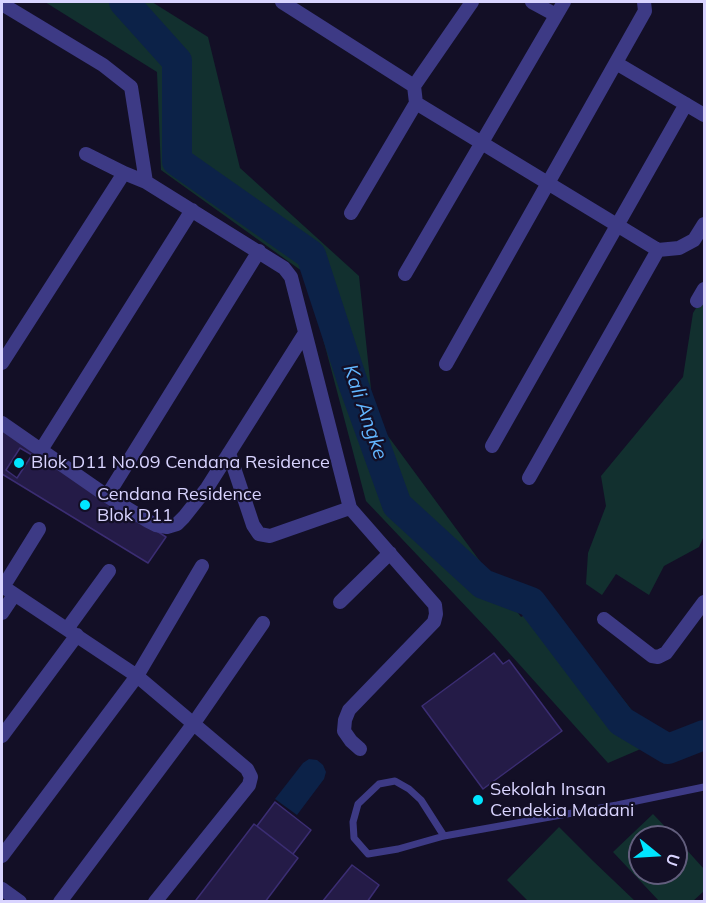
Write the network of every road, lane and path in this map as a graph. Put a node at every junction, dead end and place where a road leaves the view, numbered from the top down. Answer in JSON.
{"nodes":[{"id":1,"x":282,"y":2,"type":"edge"},
{"id":2,"x":472,"y":2,"type":"edge"},
{"id":3,"x":532,"y":2,"type":"edge"},
{"id":4,"x":564,"y":2,"type":"edge"},
{"id":5,"x":644,"y":2,"type":"edge"},
{"id":6,"x":2,"y":4,"type":"edge"},
{"id":7,"x":556,"y":15,"type":"junction"},
{"id":8,"x":616,"y":63,"type":"junction"},
{"id":9,"x":414,"y":86,"type":"junction"},
{"id":10,"x":416,"y":102,"type":"junction"},
{"id":11,"x":686,"y":104,"type":"junction"},
{"id":12,"x":705,"y":115,"type":"edge"},
{"id":13,"x":482,"y":143,"type":"junction"},
{"id":14,"x":86,"y":154,"type":"dead end"},
{"id":15,"x":124,"y":172,"type":"junction"},
{"id":16,"x":146,"y":182,"type":"junction"},
{"id":17,"x":548,"y":182,"type":"junction"},
{"id":18,"x":192,"y":210,"type":"junction"},
{"id":19,"x":351,"y":213,"type":"dead end"},
{"id":20,"x":705,"y":224,"type":"edge"},
{"id":21,"x":617,"y":225,"type":"junction"},
{"id":22,"x":658,"y":249,"type":"junction"},
{"id":23,"x":259,"y":251,"type":"junction"},
{"id":24,"x":405,"y":274,"type":"dead end"},
{"id":25,"x":305,"y":333,"type":"junction"},
{"id":26,"x":2,"y":363,"type":"edge"},
{"id":27,"x":446,"y":364,"type":"dead end"},
{"id":28,"x":2,"y":423,"type":"edge"},
{"id":29,"x":492,"y":446,"type":"dead end"},
{"id":30,"x":41,"y":450,"type":"junction"},
{"id":31,"x":229,"y":453,"type":"junction"},
{"id":32,"x":529,"y":478,"type":"dead end"},
{"id":33,"x":106,"y":496,"type":"junction"},
{"id":34,"x":350,"y":508,"type":"junction"},
{"id":35,"x":39,"y":529,"type":"dead end"},
{"id":36,"x":390,"y":553,"type":"junction"},
{"id":37,"x":202,"y":566,"type":"dead end"},
{"id":38,"x":109,"y":571,"type":"dead end"},
{"id":39,"x":6,"y":589,"type":"edge"},
{"id":40,"x":340,"y":602,"type":"dead end"},
{"id":41,"x":705,"y":602,"type":"edge"},
{"id":42,"x":2,"y":613,"type":"edge"},
{"id":43,"x":604,"y":619,"type":"dead end"},
{"id":44,"x":263,"y":623,"type":"dead end"},
{"id":45,"x":72,"y":632,"type":"junction"},
{"id":46,"x":137,"y":676,"type":"junction"},
{"id":47,"x":194,"y":723,"type":"junction"},
{"id":48,"x":2,"y":736,"type":"edge"},
{"id":49,"x":360,"y":748,"type":"dead end"},
{"id":50,"x":705,"y":787,"type":"edge"},
{"id":51,"x":444,"y":836,"type":"junction"},
{"id":52,"x":2,"y":856,"type":"edge"},
{"id":53,"x":2,"y":889,"type":"edge"},
{"id":54,"x":20,"y":902,"type":"edge"},
{"id":55,"x":60,"y":902,"type":"edge"},
{"id":56,"x":155,"y":902,"type":"edge"}],
"edges":[{"from":1,"to":9,"type":"street"},
{"from":2,"to":9,"type":"street"},
{"from":3,"to":7,"type":"street"},
{"from":4,"to":7,"type":"street"},
{"from":5,"to":8,"type":"street"},
{"from":6,"to":16,"type":"street"},
{"from":7,"to":13,"type":"street"},
{"from":8,"to":11,"type":"street"},
{"from":8,"to":17,"type":"street"},
{"from":9,"to":10,"type":"street"},
{"from":10,"to":13,"type":"street"},
{"from":10,"to":19,"type":"street"},
{"from":11,"to":12,"type":"street"},
{"from":11,"to":21,"type":"street"},
{"from":13,"to":17,"type":"street"},
{"from":13,"to":24,"type":"street"},
{"from":14,"to":15,"type":"street"},
{"from":15,"to":16,"type":"street"},
{"from":15,"to":26,"type":"street"},
{"from":16,"to":18,"type":"street"},
{"from":17,"to":21,"type":"street"},
{"from":17,"to":27,"type":"street"},
{"from":18,"to":23,"type":"street"},
{"from":18,"to":30,"type":"street"},
{"from":20,"to":22,"type":"street"},
{"from":21,"to":22,"type":"street"},
{"from":21,"to":29,"type":"street"},
{"from":22,"to":32,"type":"street"},
{"from":23,"to":25,"type":"street"},
{"from":23,"to":33,"type":"street"},
{"from":25,"to":31,"type":"street"},
{"from":25,"to":34,"type":"street"},
{"from":28,"to":30,"type":"street"},
{"from":30,"to":33,"type":"street"},
{"from":31,"to":33,"type":"street"},
{"from":31,"to":34,"type":"street"},
{"from":34,"to":36,"type":"street"},
{"from":35,"to":39,"type":"street"},
{"from":36,"to":40,"type":"street"},
{"from":36,"to":49,"type":"street"},
{"from":37,"to":46,"type":"street"},
{"from":38,"to":45,"type":"street"},
{"from":39,"to":42,"type":"street"},
{"from":39,"to":45,"type":"street"},
{"from":41,"to":43,"type":"street"},
{"from":44,"to":47,"type":"street"},
{"from":45,"to":46,"type":"street"},
{"from":45,"to":48,"type":"street"},
{"from":46,"to":47,"type":"street"},
{"from":46,"to":52,"type":"street"},
{"from":47,"to":55,"type":"street"},
{"from":47,"to":56,"type":"street"},
{"from":50,"to":51,"type":"lane"},
{"from":51,"to":51,"type":"lane"},
{"from":53,"to":54,"type":"street"}]}
